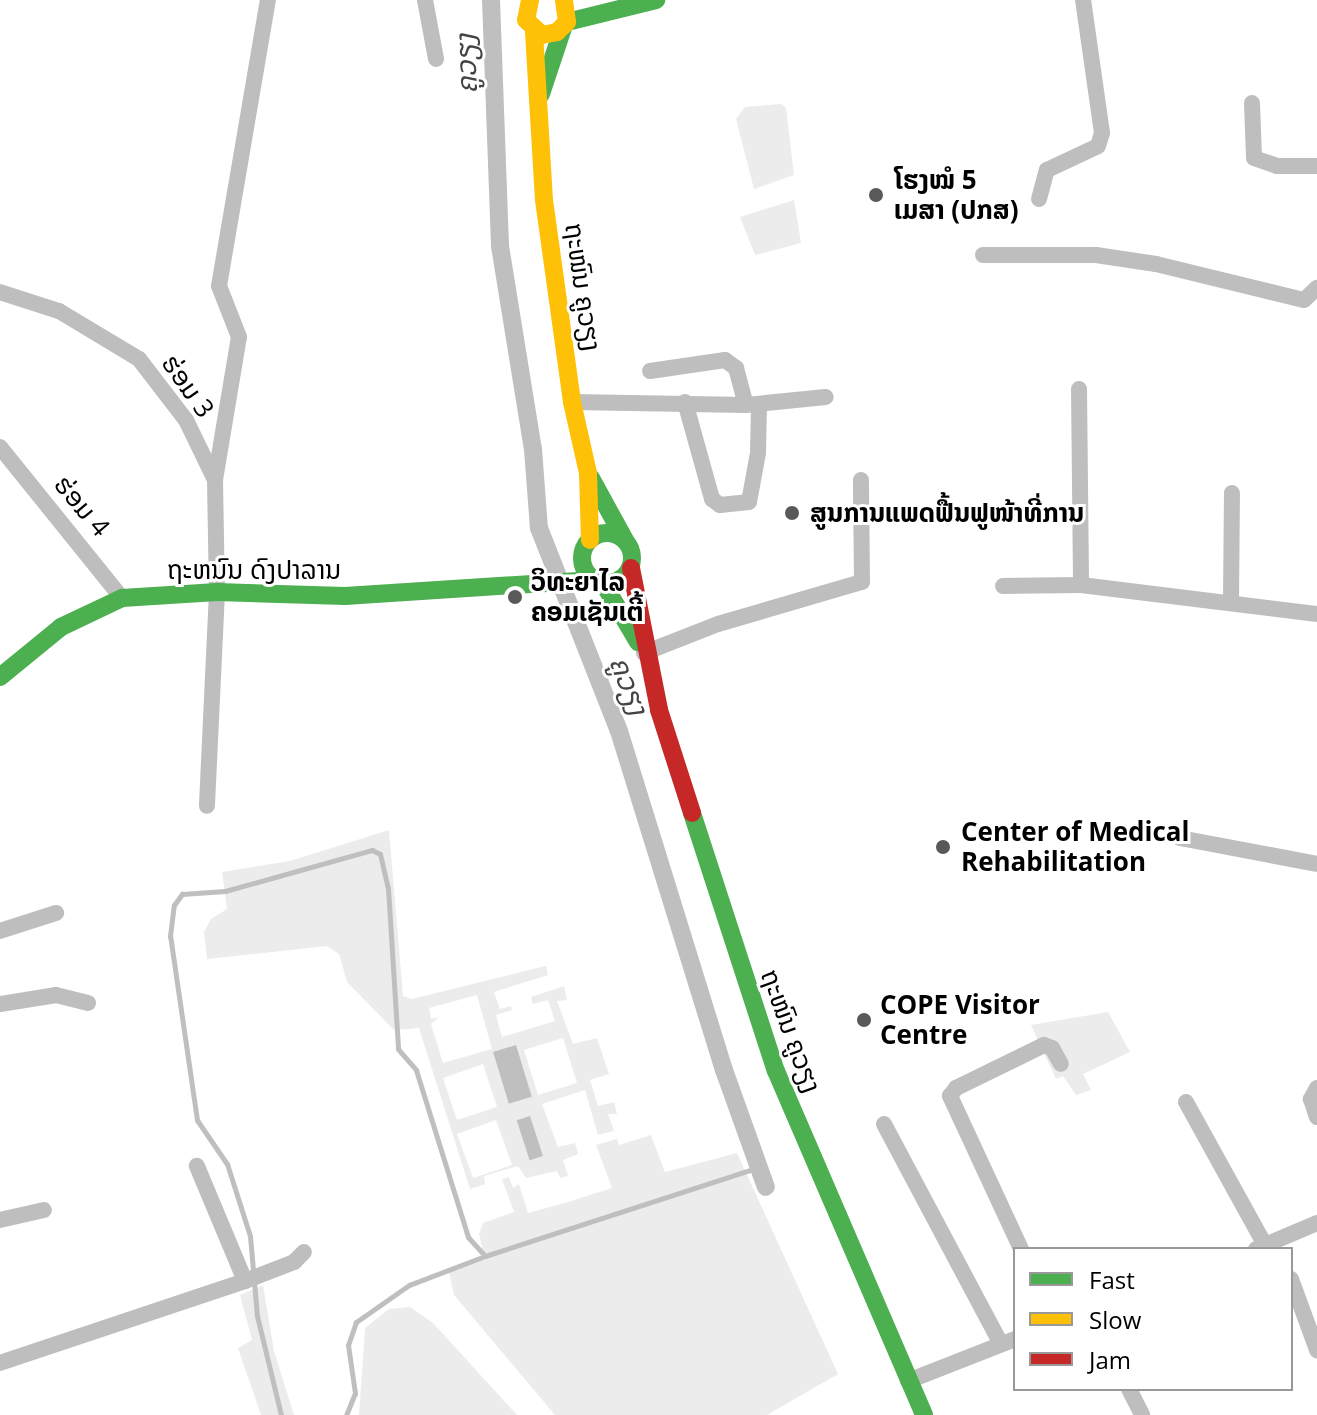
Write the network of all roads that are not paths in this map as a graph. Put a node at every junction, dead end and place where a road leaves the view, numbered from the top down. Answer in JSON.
{"nodes":[{"id":1,"x":268,"y":0,"type":"edge"},
{"id":2,"x":425,"y":0,"type":"edge"},
{"id":3,"x":530,"y":0,"type":"edge"},
{"id":4,"x":564,"y":0,"type":"edge"},
{"id":5,"x":656,"y":0,"type":"edge"},
{"id":6,"x":1083,"y":0,"type":"edge"},
{"id":7,"x":615,"y":7,"type":"junction"},
{"id":8,"x":565,"y":25,"type":"junction"},
{"id":9,"x":534,"y":32,"type":"junction"},
{"id":10,"x":436,"y":59,"type":"dead end"},
{"id":11,"x":1252,"y":103,"type":"dead end"},
{"id":12,"x":537,"y":106,"type":"junction"},
{"id":13,"x":1317,"y":166,"type":"edge"},
{"id":14,"x":1039,"y":199,"type":"dead end"},
{"id":15,"x":983,"y":255,"type":"dead end"},
{"id":16,"x":1317,"y":288,"type":"edge"},
{"id":17,"x":0,"y":292,"type":"edge"},
{"id":18,"x":650,"y":371,"type":"dead end"},
{"id":19,"x":1079,"y":389,"type":"dead end"},
{"id":20,"x":826,"y":397,"type":"dead end"},
{"id":21,"x":572,"y":402,"type":"junction"},
{"id":22,"x":685,"y":402,"type":"junction"},
{"id":23,"x":753,"y":405,"type":"junction"},
{"id":24,"x":0,"y":447,"type":"edge"},
{"id":25,"x":588,"y":473,"type":"junction"},
{"id":26,"x":215,"y":480,"type":"junction"},
{"id":27,"x":861,"y":480,"type":"dead end"},
{"id":28,"x":1232,"y":493,"type":"dead end"},
{"id":29,"x":625,"y":540,"type":"junction"},
{"id":30,"x":587,"y":566,"type":"junction"},
{"id":31,"x":631,"y":568,"type":"junction"},
{"id":32,"x":1081,"y":585,"type":"junction"},
{"id":33,"x":1003,"y":586,"type":"dead end"},
{"id":34,"x":217,"y":592,"type":"junction"},
{"id":35,"x":122,"y":598,"type":"junction"},
{"id":36,"x":1231,"y":602,"type":"junction"},
{"id":37,"x":1317,"y":614,"type":"edge"},
{"id":38,"x":644,"y":653,"type":"junction"},
{"id":39,"x":0,"y":677,"type":"edge"},
{"id":40,"x":207,"y":806,"type":"dead end"},
{"id":41,"x":1180,"y":838,"type":"dead end"},
{"id":42,"x":1317,"y":864,"type":"edge"},
{"id":43,"x":56,"y":913,"type":"dead end"},
{"id":44,"x":0,"y":931,"type":"edge"},
{"id":45,"x":88,"y":1003,"type":"dead end"},
{"id":46,"x":0,"y":1004,"type":"edge"},
{"id":47,"x":1061,"y":1064,"type":"dead end"},
{"id":48,"x":1317,"y":1088,"type":"edge"},
{"id":49,"x":1186,"y":1102,"type":"dead end"},
{"id":50,"x":1317,"y":1117,"type":"edge"},
{"id":51,"x":884,"y":1124,"type":"dead end"},
{"id":52,"x":197,"y":1166,"type":"dead end"},
{"id":53,"x":44,"y":1210,"type":"dead end"},
{"id":54,"x":0,"y":1220,"type":"edge"},
{"id":55,"x":1317,"y":1223,"type":"edge"},
{"id":56,"x":1269,"y":1246,"type":"edge"},
{"id":57,"x":1020,"y":1247,"type":"edge"},
{"id":58,"x":304,"y":1252,"type":"dead end"},
{"id":59,"x":237,"y":1284,"type":"junction"},
{"id":60,"x":1293,"y":1284,"type":"edge"},
{"id":61,"x":1008,"y":1341,"type":"edge"},
{"id":62,"x":1317,"y":1350,"type":"edge"},
{"id":63,"x":0,"y":1363,"type":"edge"},
{"id":64,"x":908,"y":1381,"type":"junction"},
{"id":65,"x":1130,"y":1391,"type":"edge"},
{"id":66,"x":924,"y":1415,"type":"edge"},
{"id":67,"x":1142,"y":1415,"type":"edge"}],
"edges":[{"from":1,"to":26,"type":"street"},
{"from":2,"to":10,"type":"street"},
{"from":3,"to":9,"type":"street","name":"ຖະໜົນ ຄູວຽງ"},
{"from":4,"to":7,"type":"street"},
{"from":4,"to":8,"type":"street"},
{"from":5,"to":7,"type":"street"},
{"from":6,"to":14,"type":"street"},
{"from":7,"to":8,"type":"street"},
{"from":8,"to":9,"type":"street"},
{"from":8,"to":12,"type":"street","name":"ຖະໜົນ ຄູວຽງ"},
{"from":9,"to":12,"type":"street","name":"ຖະໜົນ ຄູວຽງ"},
{"from":11,"to":13,"type":"street"},
{"from":12,"to":21,"type":"street","name":"ຖະໜົນ ຄູວຽງ"},
{"from":15,"to":16,"type":"street"},
{"from":17,"to":26,"type":"street","name":"ຮ່ອມ 3"},
{"from":18,"to":23,"type":"street"},
{"from":19,"to":32,"type":"street"},
{"from":20,"to":23,"type":"street"},
{"from":21,"to":22,"type":"street"},
{"from":21,"to":25,"type":"street","name":"ຖະໜົນ ຄູວຽງ"},
{"from":22,"to":23,"type":"street"},
{"from":22,"to":23,"type":"street"},
{"from":24,"to":35,"type":"street","name":"ຮ່ອມ 4"},
{"from":25,"to":29,"type":"street","name":"ຖະໜົນ ຄູວຽງ"},
{"from":25,"to":30,"type":"street","name":"ຖະໜົນ ຄູວຽງ"},
{"from":26,"to":34,"type":"street","name":"ຮ່ອມ 3"},
{"from":27,"to":38,"type":"street"},
{"from":28,"to":36,"type":"street"},
{"from":29,"to":30,"type":"street","name":"ຖະຫນົນ ດົງປາລານ"},
{"from":29,"to":31,"type":"street","name":"ຖະໜົນ ຄູວຽງ"},
{"from":30,"to":31,"type":"street"},
{"from":30,"to":34,"type":"street","name":"ຖະຫນົນ ດົງປາລານ"},
{"from":30,"to":38,"type":"street","name":"ຖະໜົນ ຄູວຽງ"},
{"from":31,"to":38,"type":"street","name":"ຖະໜົນ ຄູວຽງ"},
{"from":32,"to":33,"type":"street"},
{"from":32,"to":36,"type":"street"},
{"from":34,"to":35,"type":"street","name":"ຖະຫນົນ ດົງປາລານ"},
{"from":34,"to":40,"type":"street","name":"ຮ່ອມ 3"},
{"from":35,"to":39,"type":"street","name":"ຖະຫນົນ ດົງປາລານ"},
{"from":36,"to":37,"type":"street"},
{"from":38,"to":64,"type":"street","name":"ຖະໜົນ ຄູວຽງ"},
{"from":41,"to":42,"type":"street"},
{"from":43,"to":44,"type":"street"},
{"from":45,"to":46,"type":"street"},
{"from":47,"to":57,"type":"street"},
{"from":48,"to":50,"type":"street"},
{"from":49,"to":56,"type":"street"},
{"from":51,"to":61,"type":"street"},
{"from":52,"to":59,"type":"street"},
{"from":53,"to":54,"type":"street"},
{"from":55,"to":56,"type":"street"},
{"from":58,"to":59,"type":"street"},
{"from":59,"to":63,"type":"street"},
{"from":60,"to":62,"type":"street"},
{"from":61,"to":64,"type":"street"},
{"from":64,"to":66,"type":"street","name":"ຖະໜົນ ຄູວຽງ"},
{"from":65,"to":67,"type":"street"}]}
